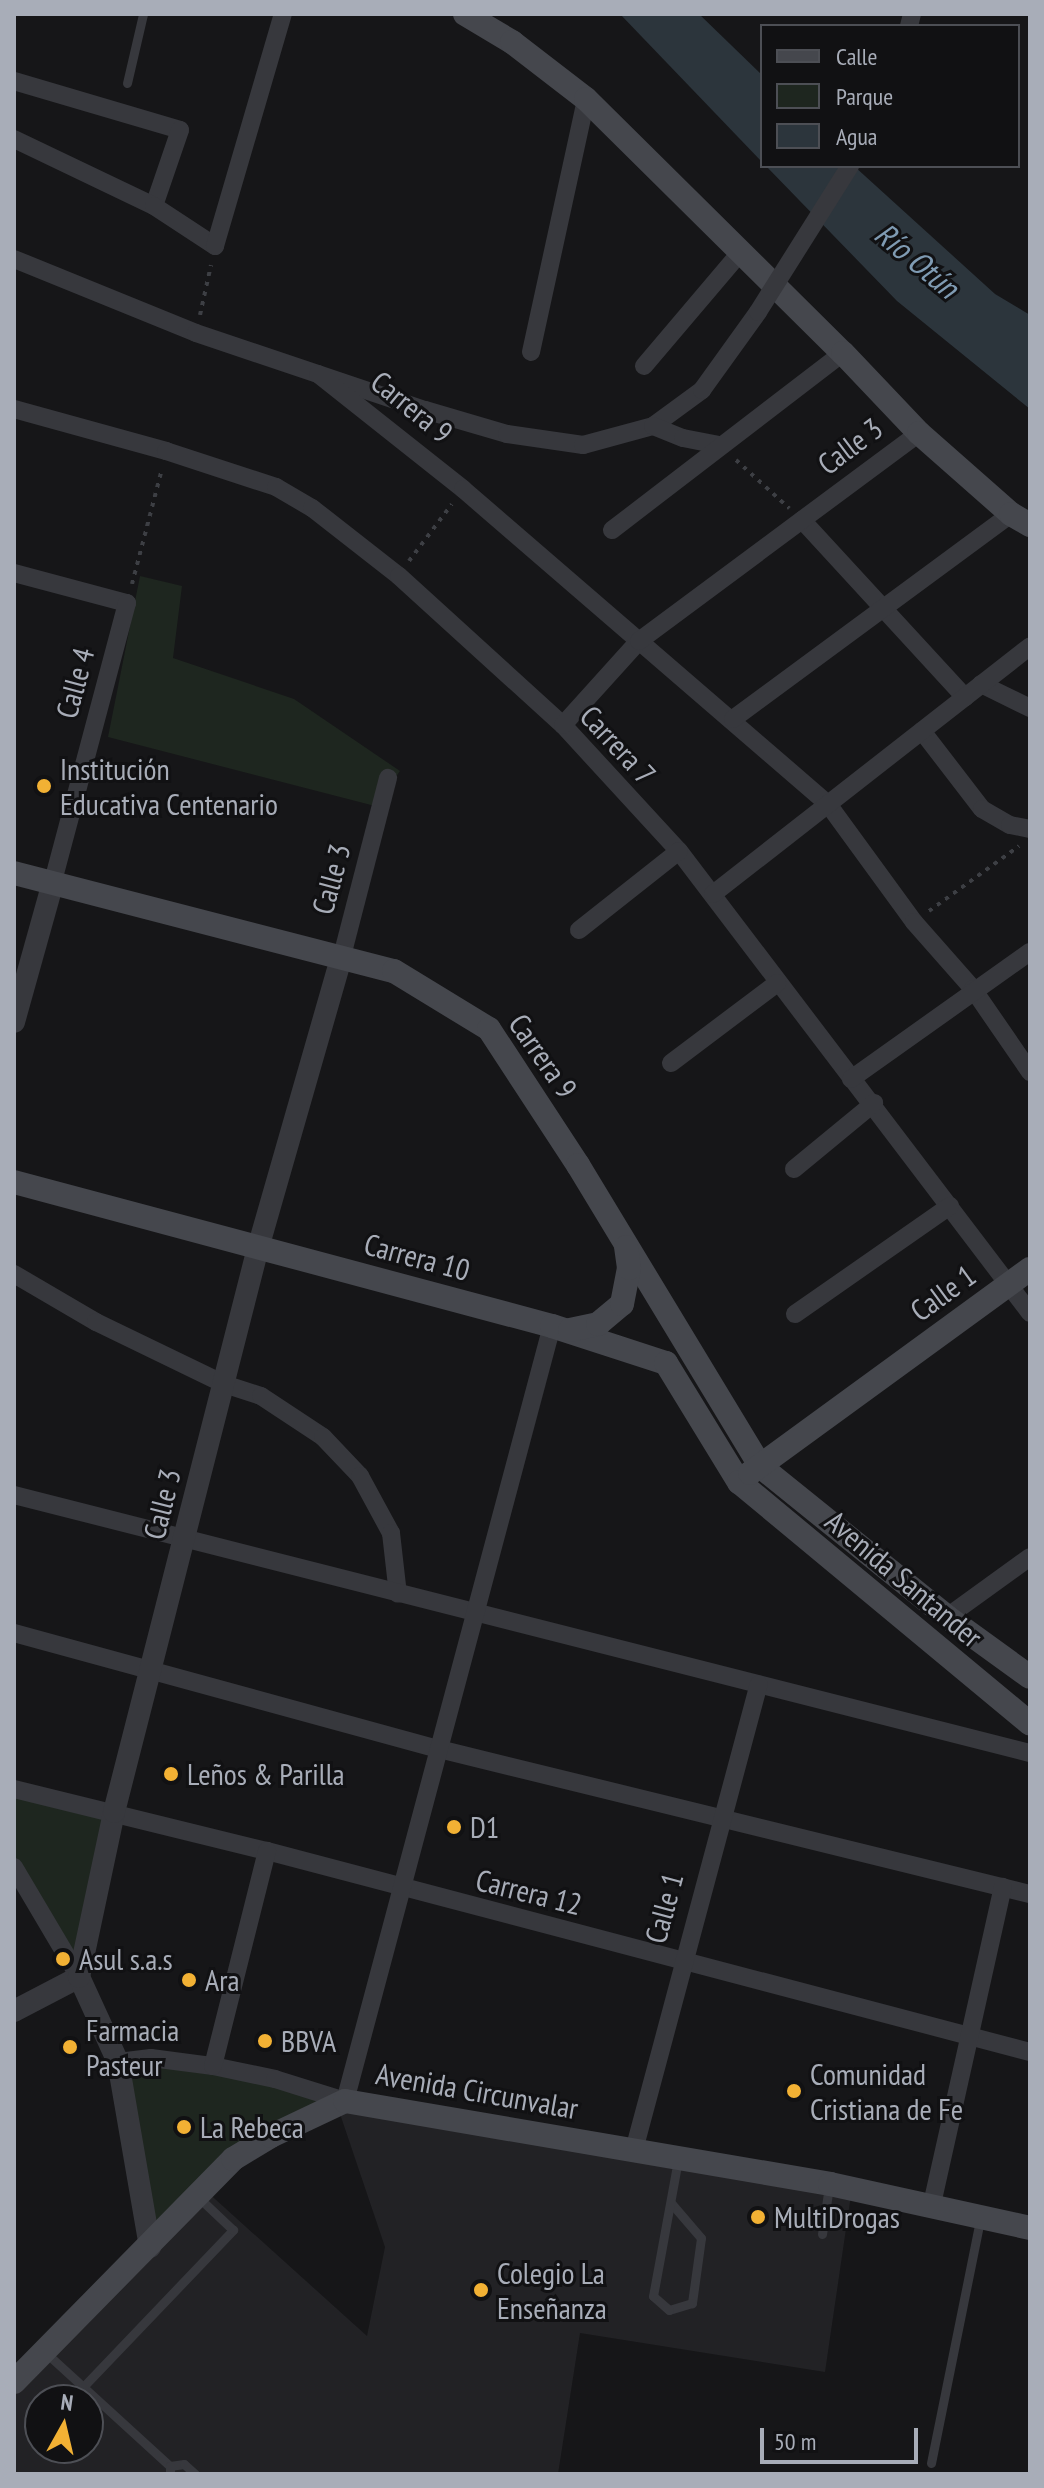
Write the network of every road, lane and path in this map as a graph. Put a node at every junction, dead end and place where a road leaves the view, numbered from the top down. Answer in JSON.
{"nodes":[{"id":1,"x":143,"y":14,"type":"edge"},
{"id":2,"x":283,"y":14,"type":"edge"},
{"id":3,"x":465,"y":14,"type":"edge"},
{"id":4,"x":14,"y":81,"type":"edge"},
{"id":5,"x":127,"y":83,"type":"dead end"},
{"id":6,"x":586,"y":99,"type":"junction"},
{"id":7,"x":14,"y":139,"type":"edge"},
{"id":8,"x":849,"y":168,"type":"edge"},
{"id":9,"x":154,"y":206,"type":"junction"},
{"id":10,"x":215,"y":246,"type":"junction"},
{"id":11,"x":740,"y":253,"type":"junction"},
{"id":12,"x":14,"y":259,"type":"edge"},
{"id":13,"x":196,"y":333,"type":"junction"},
{"id":14,"x":531,"y":352,"type":"dead end"},
{"id":15,"x":843,"y":353,"type":"junction"},
{"id":16,"x":644,"y":366,"type":"dead end"},
{"id":17,"x":318,"y":374,"type":"junction"},
{"id":18,"x":14,"y":409,"type":"edge"},
{"id":19,"x":653,"y":426,"type":"junction"},
{"id":20,"x":919,"y":433,"type":"junction"},
{"id":21,"x":719,"y":445,"type":"junction"},
{"id":22,"x":166,"y":451,"type":"junction"},
{"id":23,"x":463,"y":489,"type":"junction"},
{"id":24,"x":802,"y":520,"type":"junction"},
{"id":25,"x":1020,"y":520,"type":"edge"},
{"id":26,"x":612,"y":530,"type":"dead end"},
{"id":27,"x":14,"y":573,"type":"edge"},
{"id":28,"x":399,"y":576,"type":"junction"},
{"id":29,"x":127,"y":603,"type":"junction"},
{"id":30,"x":883,"y":611,"type":"junction"},
{"id":31,"x":639,"y":641,"type":"junction"},
{"id":32,"x":1030,"y":646,"type":"edge"},
{"id":33,"x":981,"y":684,"type":"junction"},
{"id":34,"x":965,"y":697,"type":"junction"},
{"id":35,"x":1030,"y":708,"type":"edge"},
{"id":36,"x":733,"y":719,"type":"junction"},
{"id":37,"x":563,"y":725,"type":"junction"},
{"id":38,"x":922,"y":731,"type":"junction"},
{"id":39,"x":388,"y":778,"type":"dead end"},
{"id":40,"x":828,"y":804,"type":"junction"},
{"id":41,"x":1030,"y":829,"type":"edge"},
{"id":42,"x":1030,"y":838,"type":"edge"},
{"id":43,"x":679,"y":851,"type":"junction"},
{"id":44,"x":14,"y":873,"type":"edge"},
{"id":45,"x":53,"y":882,"type":"junction"},
{"id":46,"x":713,"y":894,"type":"junction"},
{"id":47,"x":914,"y":922,"type":"junction"},
{"id":48,"x":579,"y":930,"type":"dead end"},
{"id":49,"x":1030,"y":952,"type":"edge"},
{"id":50,"x":342,"y":956,"type":"junction"},
{"id":51,"x":777,"y":983,"type":"junction"},
{"id":52,"x":973,"y":989,"type":"junction"},
{"id":53,"x":14,"y":1022,"type":"edge"},
{"id":54,"x":671,"y":1063,"type":"dead end"},
{"id":55,"x":1030,"y":1072,"type":"edge"},
{"id":56,"x":851,"y":1079,"type":"junction"},
{"id":57,"x":874,"y":1103,"type":"junction"},
{"id":58,"x":794,"y":1169,"type":"dead end"},
{"id":59,"x":14,"y":1182,"type":"edge"},
{"id":60,"x":950,"y":1206,"type":"junction"},
{"id":61,"x":620,"y":1232,"type":"junction"},
{"id":62,"x":258,"y":1248,"type":"junction"},
{"id":63,"x":1030,"y":1269,"type":"edge"},
{"id":64,"x":14,"y":1274,"type":"edge"},
{"id":65,"x":1009,"y":1285,"type":"junction"},
{"id":66,"x":1030,"y":1313,"type":"edge"},
{"id":67,"x":795,"y":1314,"type":"dead end"},
{"id":68,"x":552,"y":1326,"type":"junction"},
{"id":69,"x":224,"y":1384,"type":"junction"},
{"id":70,"x":760,"y":1466,"type":"junction"},
{"id":71,"x":739,"y":1482,"type":"junction"},
{"id":72,"x":14,"y":1495,"type":"edge"},
{"id":73,"x":184,"y":1540,"type":"junction"},
{"id":74,"x":1030,"y":1557,"type":"edge"},
{"id":75,"x":398,"y":1594,"type":"junction"},
{"id":76,"x":476,"y":1613,"type":"junction"},
{"id":77,"x":947,"y":1617,"type":"junction"},
{"id":78,"x":14,"y":1633,"type":"edge"},
{"id":79,"x":151,"y":1672,"type":"junction"},
{"id":80,"x":1030,"y":1677,"type":"edge"},
{"id":81,"x":759,"y":1684,"type":"junction"},
{"id":82,"x":1030,"y":1724,"type":"edge"},
{"id":83,"x":439,"y":1749,"type":"junction"},
{"id":84,"x":1030,"y":1753,"type":"edge"},
{"id":85,"x":14,"y":1789,"type":"edge"},
{"id":86,"x":114,"y":1812,"type":"junction"},
{"id":87,"x":722,"y":1817,"type":"junction"},
{"id":88,"x":267,"y":1851,"type":"junction"},
{"id":89,"x":14,"y":1867,"type":"edge"},
{"id":90,"x":1003,"y":1887,"type":"junction"},
{"id":91,"x":400,"y":1889,"type":"junction"},
{"id":92,"x":1030,"y":1894,"type":"edge"},
{"id":93,"x":683,"y":1960,"type":"junction"},
{"id":94,"x":79,"y":1977,"type":"junction"},
{"id":95,"x":14,"y":2011,"type":"edge"},
{"id":96,"x":971,"y":2038,"type":"junction"},
{"id":97,"x":1030,"y":2052,"type":"edge"},
{"id":98,"x":118,"y":2062,"type":"junction"},
{"id":99,"x":213,"y":2066,"type":"junction"},
{"id":100,"x":341,"y":2103,"type":"junction"},
{"id":101,"x":634,"y":2150,"type":"junction"},
{"id":102,"x":678,"y":2157,"type":"junction"},
{"id":103,"x":830,"y":2184,"type":"junction"},
{"id":104,"x":198,"y":2197,"type":"junction"},
{"id":105,"x":671,"y":2203,"type":"junction"},
{"id":106,"x":932,"y":2204,"type":"junction"},
{"id":107,"x":981,"y":2216,"type":"junction"},
{"id":108,"x":1030,"y":2228,"type":"edge"},
{"id":109,"x":822,"y":2234,"type":"dead end"},
{"id":110,"x":150,"y":2247,"type":"junction"},
{"id":111,"x":44,"y":2352,"type":"junction"},
{"id":112,"x":14,"y":2382,"type":"edge"},
{"id":113,"x":78,"y":2384,"type":"edge"},
{"id":114,"x":86,"y":2384,"type":"edge"},
{"id":115,"x":104,"y":2409,"type":"edge"},
{"id":116,"x":931,"y":2463,"type":"dead end"},
{"id":117,"x":168,"y":2471,"type":"edge"},
{"id":118,"x":195,"y":2474,"type":"edge"}],
"edges":[{"from":1,"to":5,"type":"lane"},
{"from":2,"to":10,"type":"street"},
{"from":3,"to":6,"type":"main road"},
{"from":4,"to":9,"type":"street"},
{"from":6,"to":11,"type":"main road"},
{"from":6,"to":14,"type":"street"},
{"from":7,"to":9,"type":"street"},
{"from":8,"to":19,"type":"street","bridge":true},
{"from":9,"to":10,"type":"street"},
{"from":10,"to":13,"type":"path"},
{"from":11,"to":15,"type":"main road"},
{"from":11,"to":16,"type":"street"},
{"from":12,"to":13,"type":"street"},
{"from":13,"to":17,"type":"street"},
{"from":15,"to":20,"type":"main road"},
{"from":15,"to":21,"type":"street"},
{"from":17,"to":19,"type":"street"},
{"from":17,"to":23,"type":"street","name":"Carrera 9"},
{"from":18,"to":22,"type":"street","name":"Carrera 7"},
{"from":19,"to":21,"type":"street"},
{"from":20,"to":24,"type":"street","name":"Calle 3"},
{"from":20,"to":25,"type":"main road"},
{"from":21,"to":24,"type":"path"},
{"from":21,"to":26,"type":"street"},
{"from":22,"to":28,"type":"street","name":"Carrera 7"},
{"from":22,"to":29,"type":"path"},
{"from":23,"to":28,"type":"path"},
{"from":23,"to":31,"type":"street","name":"Carrera 9"},
{"from":24,"to":30,"type":"street"},
{"from":24,"to":31,"type":"street","name":"Calle 3"},
{"from":25,"to":30,"type":"street"},
{"from":27,"to":29,"type":"street"},
{"from":28,"to":37,"type":"street","name":"Carrera 7"},
{"from":29,"to":45,"type":"street","name":"Calle 4"},
{"from":30,"to":34,"type":"street"},
{"from":30,"to":36,"type":"street"},
{"from":31,"to":36,"type":"street","name":"Carrera 9"},
{"from":31,"to":37,"type":"street","name":"Calle 3"},
{"from":32,"to":33,"type":"street"},
{"from":33,"to":34,"type":"street"},
{"from":33,"to":35,"type":"street"},
{"from":34,"to":38,"type":"street"},
{"from":36,"to":40,"type":"street","name":"Carrera 9"},
{"from":37,"to":43,"type":"street","name":"Carrera 7"},
{"from":38,"to":40,"type":"street"},
{"from":38,"to":41,"type":"street"},
{"from":39,"to":50,"type":"street","name":"Calle 3"},
{"from":40,"to":46,"type":"street"},
{"from":40,"to":47,"type":"street","name":"Carrera 9"},
{"from":42,"to":47,"type":"path"},
{"from":43,"to":46,"type":"street","name":"Carrera 7"},
{"from":43,"to":48,"type":"street"},
{"from":44,"to":45,"type":"main road","name":"Carrera 9"},
{"from":45,"to":50,"type":"main road","name":"Carrera 9"},
{"from":45,"to":53,"type":"street","name":"Calle 4"},
{"from":46,"to":51,"type":"street","name":"Carrera 7"},
{"from":47,"to":52,"type":"street","name":"Carrera 9"},
{"from":49,"to":52,"type":"street"},
{"from":50,"to":61,"type":"main road","name":"Carrera 9"},
{"from":50,"to":62,"type":"street","name":"Calle 3"},
{"from":51,"to":54,"type":"street"},
{"from":51,"to":56,"type":"street","name":"Carrera 7"},
{"from":52,"to":55,"type":"street","name":"Carrera 9"},
{"from":52,"to":56,"type":"street"},
{"from":56,"to":57,"type":"street","name":"Carrera 7"},
{"from":57,"to":58,"type":"street"},
{"from":57,"to":60,"type":"street","name":"Carrera 7"},
{"from":59,"to":62,"type":"main road","name":"Carrera 10"},
{"from":60,"to":65,"type":"street","name":"Carrera 7"},
{"from":60,"to":67,"type":"street"},
{"from":61,"to":68,"type":"main road"},
{"from":61,"to":70,"type":"main road","name":"Carrera 9"},
{"from":62,"to":68,"type":"main road","name":"Carrera 10"},
{"from":62,"to":69,"type":"street","name":"Calle 3"},
{"from":63,"to":65,"type":"main road","name":"Calle 1"},
{"from":64,"to":69,"type":"street"},
{"from":65,"to":66,"type":"street","name":"Carrera 7"},
{"from":65,"to":70,"type":"main road","name":"Calle 1"},
{"from":68,"to":71,"type":"main road","name":"Carrera 10"},
{"from":68,"to":76,"type":"street"},
{"from":69,"to":73,"type":"street","name":"Calle 3"},
{"from":69,"to":75,"type":"street"},
{"from":70,"to":71,"type":"main road","name":"Calle 1"},
{"from":70,"to":77,"type":"main road","name":"Avenida Santander"},
{"from":71,"to":82,"type":"main road","name":"Avenida Santander"},
{"from":72,"to":73,"type":"street"},
{"from":73,"to":75,"type":"street"},
{"from":73,"to":79,"type":"street","name":"Calle 3"},
{"from":74,"to":77,"type":"street"},
{"from":75,"to":76,"type":"street"},
{"from":76,"to":81,"type":"street"},
{"from":76,"to":83,"type":"street"},
{"from":77,"to":80,"type":"main road","name":"Avenida Santander"},
{"from":78,"to":79,"type":"street"},
{"from":79,"to":83,"type":"street"},
{"from":79,"to":86,"type":"street","name":"Calle 3"},
{"from":81,"to":84,"type":"street"},
{"from":81,"to":87,"type":"street","name":"Calle 1"},
{"from":83,"to":87,"type":"street"},
{"from":83,"to":91,"type":"street"},
{"from":85,"to":86,"type":"street","name":"Carrera 12"},
{"from":86,"to":88,"type":"street","name":"Carrera 12"},
{"from":86,"to":94,"type":"street","name":"Calle 3"},
{"from":87,"to":90,"type":"street"},
{"from":87,"to":93,"type":"street","name":"Calle 1"},
{"from":88,"to":91,"type":"street","name":"Carrera 12"},
{"from":88,"to":99,"type":"street"},
{"from":89,"to":94,"type":"street"},
{"from":90,"to":92,"type":"street"},
{"from":90,"to":96,"type":"street"},
{"from":91,"to":93,"type":"street","name":"Carrera 12"},
{"from":91,"to":100,"type":"street"},
{"from":93,"to":96,"type":"street","name":"Carrera 12"},
{"from":93,"to":101,"type":"street","name":"Calle 1"},
{"from":94,"to":95,"type":"street"},
{"from":94,"to":98,"type":"street"},
{"from":96,"to":97,"type":"street","name":"Carrera 12"},
{"from":96,"to":106,"type":"street"},
{"from":98,"to":99,"type":"street"},
{"from":98,"to":110,"type":"street"},
{"from":99,"to":100,"type":"street"},
{"from":100,"to":101,"type":"main road","name":"Avenida Circunvalar"},
{"from":100,"to":104,"type":"main road","name":"Avenida Circunvalar"},
{"from":101,"to":102,"type":"main road","name":"Avenida Circunvalar"},
{"from":102,"to":103,"type":"main road","name":"Avenida Circunvalar"},
{"from":102,"to":105,"type":"lane"},
{"from":103,"to":106,"type":"main road","name":"Avenida Circunvalar"},
{"from":103,"to":109,"type":"lane"},
{"from":104,"to":110,"type":"main road","name":"Avenida Circunvalar"},
{"from":104,"to":114,"type":"lane"},
{"from":105,"to":105,"type":"lane"},
{"from":106,"to":107,"type":"main road","name":"Avenida Circunvalar"},
{"from":107,"to":108,"type":"main road","name":"Avenida Circunvalar"},
{"from":107,"to":116,"type":"lane"},
{"from":110,"to":111,"type":"main road","name":"Avenida Circunvalar"},
{"from":111,"to":112,"type":"main road","name":"Avenida Circunvalar"},
{"from":111,"to":113,"type":"lane"},
{"from":115,"to":117,"type":"lane"},
{"from":117,"to":118,"type":"lane"}]}
